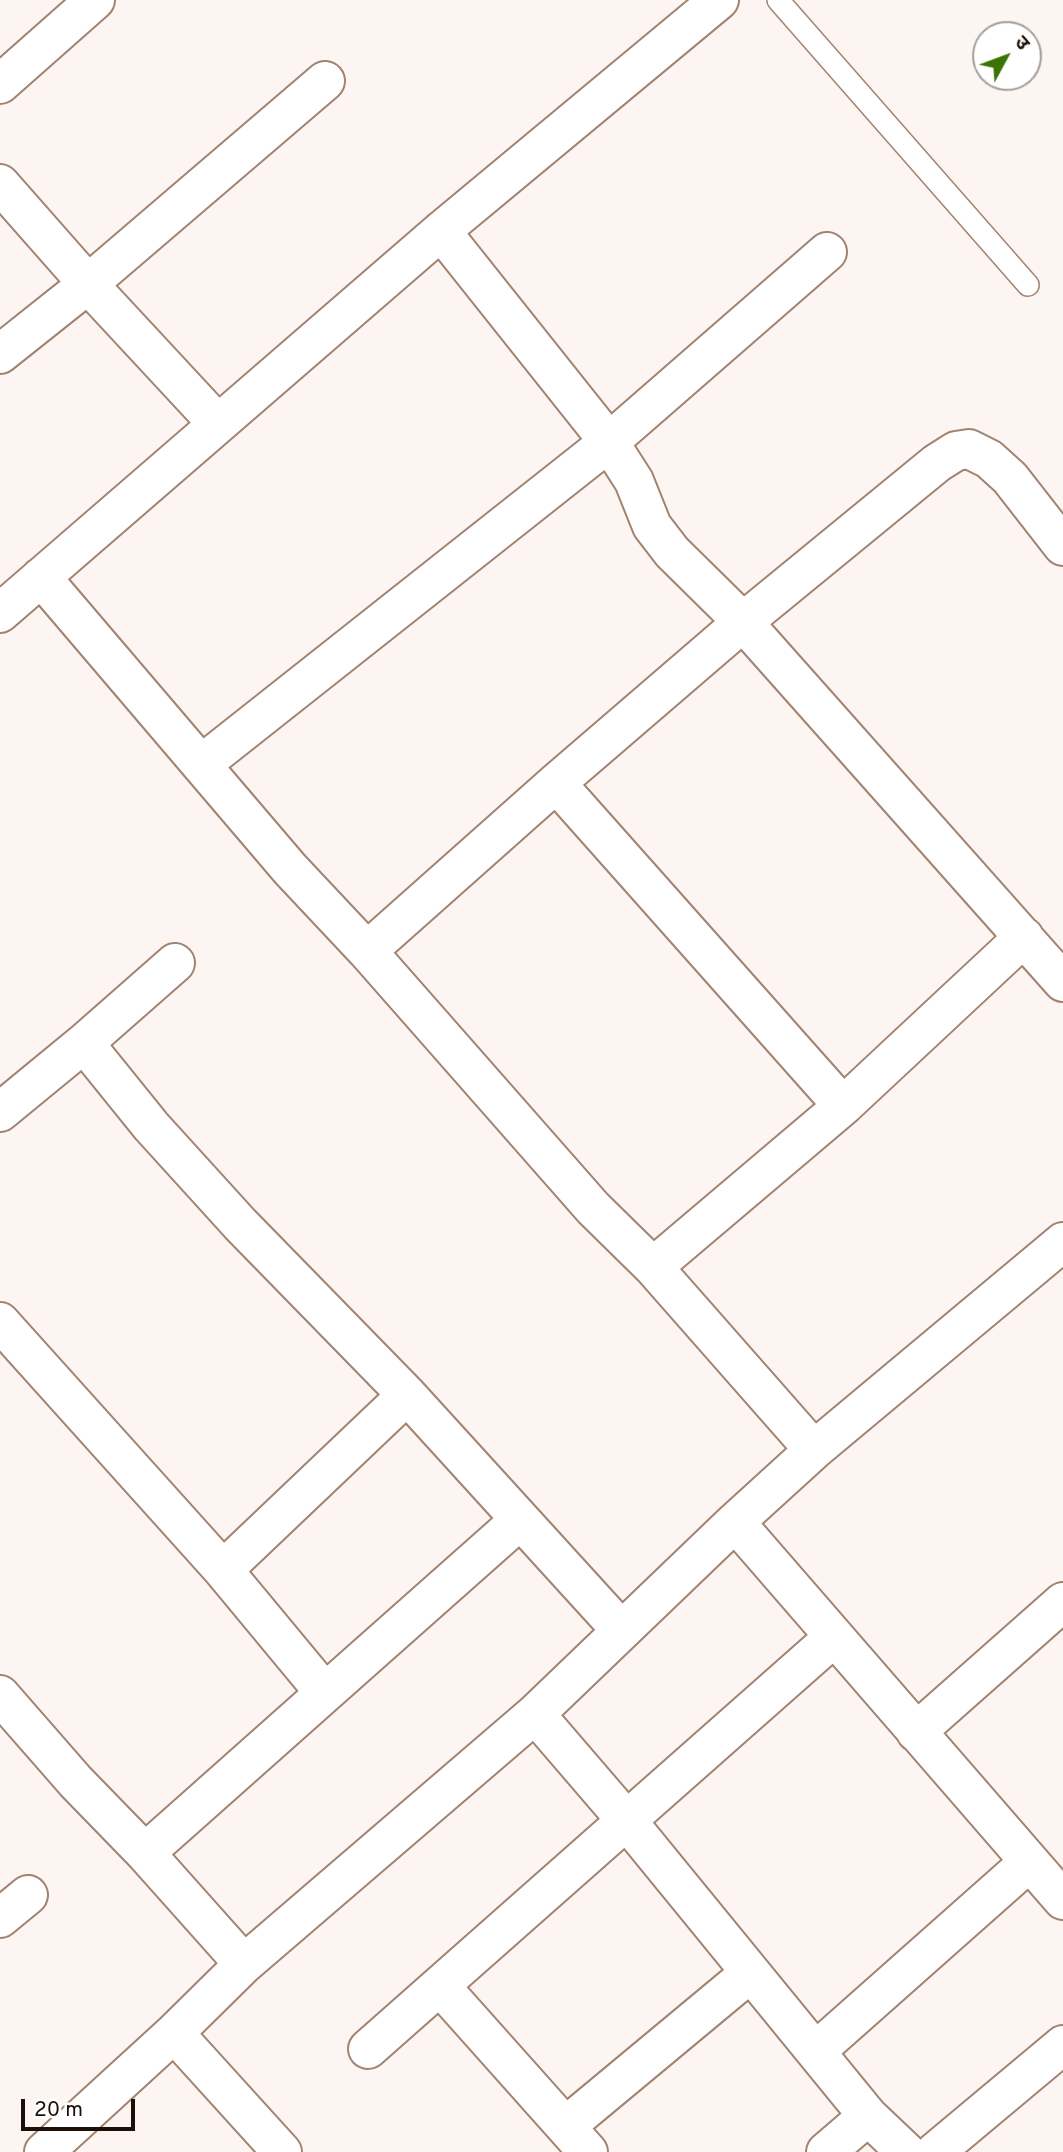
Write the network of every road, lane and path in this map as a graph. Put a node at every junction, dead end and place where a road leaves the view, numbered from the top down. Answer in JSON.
{"nodes":[{"id":1,"x":95,"y":0,"type":"edge"},
{"id":2,"x":719,"y":0,"type":"edge"},
{"id":3,"x":778,"y":0,"type":"edge"},
{"id":4,"x":325,"y":81,"type":"dead end"},
{"id":5,"x":0,"y":84,"type":"edge"},
{"id":6,"x":0,"y":184,"type":"edge"},
{"id":7,"x":441,"y":231,"type":"junction"},
{"id":8,"x":827,"y":252,"type":"dead end"},
{"id":9,"x":88,"y":284,"type":"junction"},
{"id":10,"x":1028,"y":285,"type":"dead end"},
{"id":11,"x":0,"y":354,"type":"edge"},
{"id":12,"x":218,"y":424,"type":"junction"},
{"id":13,"x":609,"y":442,"type":"junction"},
{"id":14,"x":1063,"y":546,"type":"edge"},
{"id":15,"x":41,"y":577,"type":"junction"},
{"id":16,"x":0,"y":613,"type":"edge"},
{"id":17,"x":743,"y":622,"type":"junction"},
{"id":18,"x":202,"y":764,"type":"junction"},
{"id":19,"x":555,"y":783,"type":"junction"},
{"id":20,"x":1024,"y":937,"type":"junction"},
{"id":21,"x":367,"y":951,"type":"junction"},
{"id":22,"x":174,"y":963,"type":"dead end"},
{"id":23,"x":1063,"y":982,"type":"edge"},
{"id":24,"x":84,"y":1043,"type":"junction"},
{"id":25,"x":843,"y":1106,"type":"junction"},
{"id":26,"x":0,"y":1112,"type":"edge"},
{"id":27,"x":1063,"y":1242,"type":"edge"},
{"id":28,"x":653,"y":1267,"type":"junction"},
{"id":29,"x":0,"y":1322,"type":"edge"},
{"id":30,"x":407,"y":1395,"type":"junction"},
{"id":31,"x":814,"y":1450,"type":"junction"},
{"id":32,"x":520,"y":1520,"type":"junction"},
{"id":33,"x":735,"y":1522,"type":"junction"},
{"id":34,"x":223,"y":1570,"type":"junction"},
{"id":35,"x":1063,"y":1602,"type":"edge"},
{"id":36,"x":621,"y":1630,"type":"junction"},
{"id":37,"x":834,"y":1637,"type":"junction"},
{"id":38,"x":325,"y":1693,"type":"junction"},
{"id":39,"x":0,"y":1695,"type":"edge"},
{"id":40,"x":535,"y":1714,"type":"junction"},
{"id":41,"x":916,"y":1731,"type":"junction"},
{"id":42,"x":627,"y":1821,"type":"junction"},
{"id":43,"x":145,"y":1853,"type":"junction"},
{"id":44,"x":1028,"y":1863,"type":"junction"},
{"id":45,"x":1063,"y":1900,"type":"edge"},
{"id":46,"x":244,"y":1964,"type":"junction"},
{"id":47,"x":750,"y":1973,"type":"junction"},
{"id":48,"x":440,"y":1986,"type":"junction"},
{"id":49,"x":174,"y":2033,"type":"junction"},
{"id":50,"x":1063,"y":2045,"type":"edge"},
{"id":51,"x":368,"y":2049,"type":"dead end"},
{"id":52,"x":816,"y":2051,"type":"junction"},
{"id":53,"x":868,"y":2116,"type":"junction"},
{"id":54,"x":577,"y":2139,"type":"edge"},
{"id":55,"x":44,"y":2152,"type":"edge"},
{"id":56,"x":282,"y":2152,"type":"edge"},
{"id":57,"x":826,"y":2152,"type":"edge"},
{"id":58,"x":906,"y":2152,"type":"edge"},
{"id":59,"x":935,"y":2152,"type":"edge"}],
"edges":[{"from":1,"to":5,"type":"street"},
{"from":2,"to":7,"type":"street"},
{"from":3,"to":10,"type":"lane"},
{"from":4,"to":9,"type":"street"},
{"from":6,"to":9,"type":"street"},
{"from":7,"to":12,"type":"street"},
{"from":7,"to":13,"type":"street"},
{"from":8,"to":13,"type":"street"},
{"from":9,"to":11,"type":"street"},
{"from":9,"to":12,"type":"street"},
{"from":12,"to":15,"type":"street"},
{"from":13,"to":17,"type":"street"},
{"from":13,"to":18,"type":"street"},
{"from":14,"to":17,"type":"street"},
{"from":15,"to":16,"type":"street"},
{"from":15,"to":18,"type":"street"},
{"from":17,"to":19,"type":"street"},
{"from":17,"to":20,"type":"street"},
{"from":18,"to":21,"type":"street"},
{"from":19,"to":21,"type":"street"},
{"from":19,"to":25,"type":"street"},
{"from":20,"to":23,"type":"street"},
{"from":20,"to":25,"type":"street"},
{"from":21,"to":28,"type":"street"},
{"from":22,"to":24,"type":"street"},
{"from":24,"to":26,"type":"street"},
{"from":24,"to":30,"type":"street"},
{"from":25,"to":28,"type":"street"},
{"from":27,"to":31,"type":"street"},
{"from":28,"to":31,"type":"street"},
{"from":29,"to":34,"type":"street"},
{"from":30,"to":32,"type":"street"},
{"from":30,"to":34,"type":"street"},
{"from":31,"to":33,"type":"street"},
{"from":32,"to":36,"type":"street"},
{"from":32,"to":38,"type":"street"},
{"from":33,"to":36,"type":"street"},
{"from":33,"to":37,"type":"street"},
{"from":34,"to":38,"type":"street"},
{"from":35,"to":41,"type":"street"},
{"from":36,"to":40,"type":"street"},
{"from":37,"to":41,"type":"street"},
{"from":37,"to":42,"type":"street"},
{"from":38,"to":43,"type":"street"},
{"from":39,"to":43,"type":"street"},
{"from":40,"to":42,"type":"street"},
{"from":40,"to":46,"type":"street"},
{"from":41,"to":44,"type":"street"},
{"from":42,"to":47,"type":"street"},
{"from":42,"to":48,"type":"street"},
{"from":43,"to":46,"type":"street"},
{"from":44,"to":45,"type":"street"},
{"from":44,"to":52,"type":"street"},
{"from":46,"to":49,"type":"street"},
{"from":47,"to":52,"type":"street"},
{"from":47,"to":54,"type":"street"},
{"from":48,"to":51,"type":"street"},
{"from":48,"to":54,"type":"street"},
{"from":49,"to":55,"type":"street"},
{"from":49,"to":56,"type":"street"},
{"from":50,"to":59,"type":"street"},
{"from":52,"to":53,"type":"street"},
{"from":53,"to":57,"type":"street"},
{"from":53,"to":58,"type":"street"}]}
